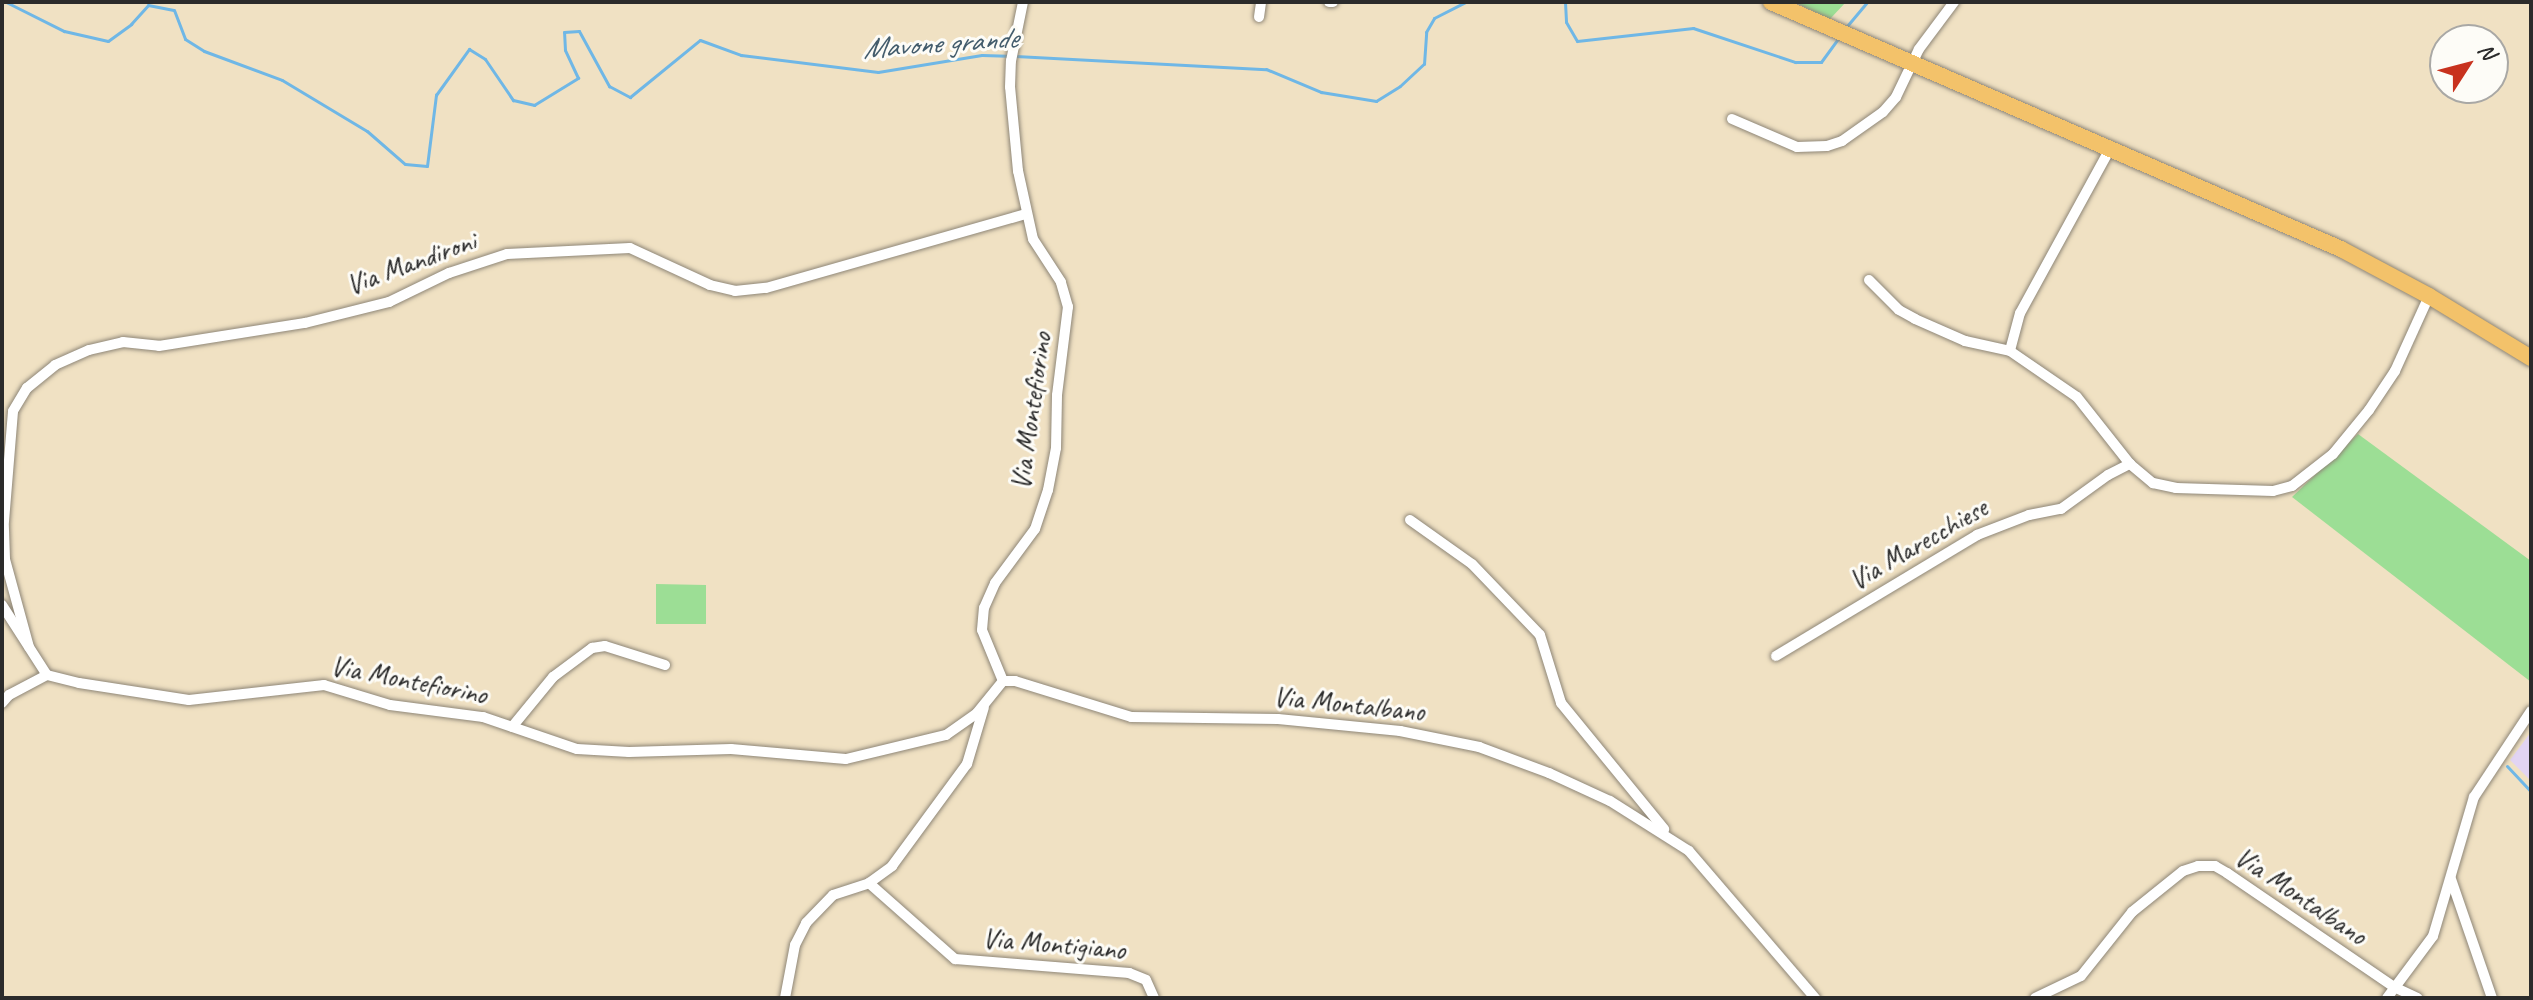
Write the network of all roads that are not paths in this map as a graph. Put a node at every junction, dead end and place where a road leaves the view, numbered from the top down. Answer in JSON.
{"nodes":[{"id":1,"x":1023,"y":2,"type":"edge"},
{"id":2,"x":1261,"y":2,"type":"edge"},
{"id":3,"x":1771,"y":2,"type":"edge"},
{"id":4,"x":1954,"y":2,"type":"edge"},
{"id":5,"x":1259,"y":17,"type":"dead end"},
{"id":6,"x":1914,"y":63,"type":"junction"},
{"id":7,"x":1732,"y":119,"type":"dead end"},
{"id":8,"x":2111,"y":147,"type":"junction"},
{"id":9,"x":1026,"y":214,"type":"junction"},
{"id":10,"x":1869,"y":280,"type":"dead end"},
{"id":11,"x":2429,"y":296,"type":"junction"},
{"id":12,"x":2010,"y":351,"type":"junction"},
{"id":13,"x":2531,"y":358,"type":"edge"},
{"id":14,"x":2130,"y":464,"type":"junction"},
{"id":15,"x":1410,"y":520,"type":"dead end"},
{"id":16,"x":6,"y":589,"type":"edge"},
{"id":17,"x":2,"y":605,"type":"edge"},
{"id":18,"x":29,"y":647,"type":"junction"},
{"id":19,"x":1776,"y":656,"type":"dead end"},
{"id":20,"x":665,"y":665,"type":"dead end"},
{"id":21,"x":47,"y":675,"type":"junction"},
{"id":22,"x":1003,"y":681,"type":"junction"},
{"id":23,"x":986,"y":701,"type":"junction"},
{"id":24,"x":2,"y":703,"type":"edge"},
{"id":25,"x":2531,"y":711,"type":"edge"},
{"id":26,"x":512,"y":727,"type":"junction"},
{"id":27,"x":1673,"y":839,"type":"junction"},
{"id":28,"x":2450,"y":878,"type":"junction"},
{"id":29,"x":869,"y":883,"type":"junction"},
{"id":30,"x":2394,"y":987,"type":"junction"},
{"id":31,"x":785,"y":998,"type":"edge"},
{"id":32,"x":1154,"y":998,"type":"edge"},
{"id":33,"x":1815,"y":998,"type":"edge"},
{"id":34,"x":2035,"y":998,"type":"edge"},
{"id":35,"x":2387,"y":998,"type":"edge"},
{"id":36,"x":2418,"y":998,"type":"edge"},
{"id":37,"x":2492,"y":998,"type":"edge"}],
"edges":[{"from":1,"to":9,"type":"street","name":"Via Montefiorino"},
{"from":2,"to":5,"type":"street"},
{"from":3,"to":6,"type":"main road"},
{"from":4,"to":6,"type":"street"},
{"from":6,"to":7,"type":"street"},
{"from":6,"to":8,"type":"main road"},
{"from":8,"to":11,"type":"main road"},
{"from":8,"to":12,"type":"street"},
{"from":9,"to":16,"type":"street","name":"Via Mandironi"},
{"from":9,"to":22,"type":"street","name":"Via Montefiorino"},
{"from":10,"to":12,"type":"street"},
{"from":11,"to":13,"type":"main road"},
{"from":11,"to":14,"type":"street"},
{"from":12,"to":14,"type":"street"},
{"from":14,"to":19,"type":"street","name":"Via Marecchiese"},
{"from":15,"to":27,"type":"street","name":"Via Montalbano"},
{"from":16,"to":18,"type":"street","name":"Via Mandironi"},
{"from":17,"to":18,"type":"street"},
{"from":18,"to":21,"type":"street"},
{"from":20,"to":26,"type":"street","name":"Via Montefiorino"},
{"from":21,"to":24,"type":"street"},
{"from":21,"to":26,"type":"street","name":"Via Montefiorino"},
{"from":22,"to":23,"type":"street","name":"Via Montefiorino"},
{"from":22,"to":27,"type":"street","name":"Via Montalbano"},
{"from":23,"to":26,"type":"street","name":"Via Montefiorino"},
{"from":23,"to":29,"type":"street"},
{"from":25,"to":28,"type":"street"},
{"from":27,"to":33,"type":"street","name":"Via Montalbano"},
{"from":28,"to":30,"type":"street"},
{"from":28,"to":37,"type":"street"},
{"from":29,"to":31,"type":"street"},
{"from":29,"to":32,"type":"street","name":"Via Montigiano"},
{"from":30,"to":34,"type":"street","name":"Via Montalbano"},
{"from":30,"to":35,"type":"street"},
{"from":30,"to":36,"type":"street","name":"Via Montalbano"}]}
